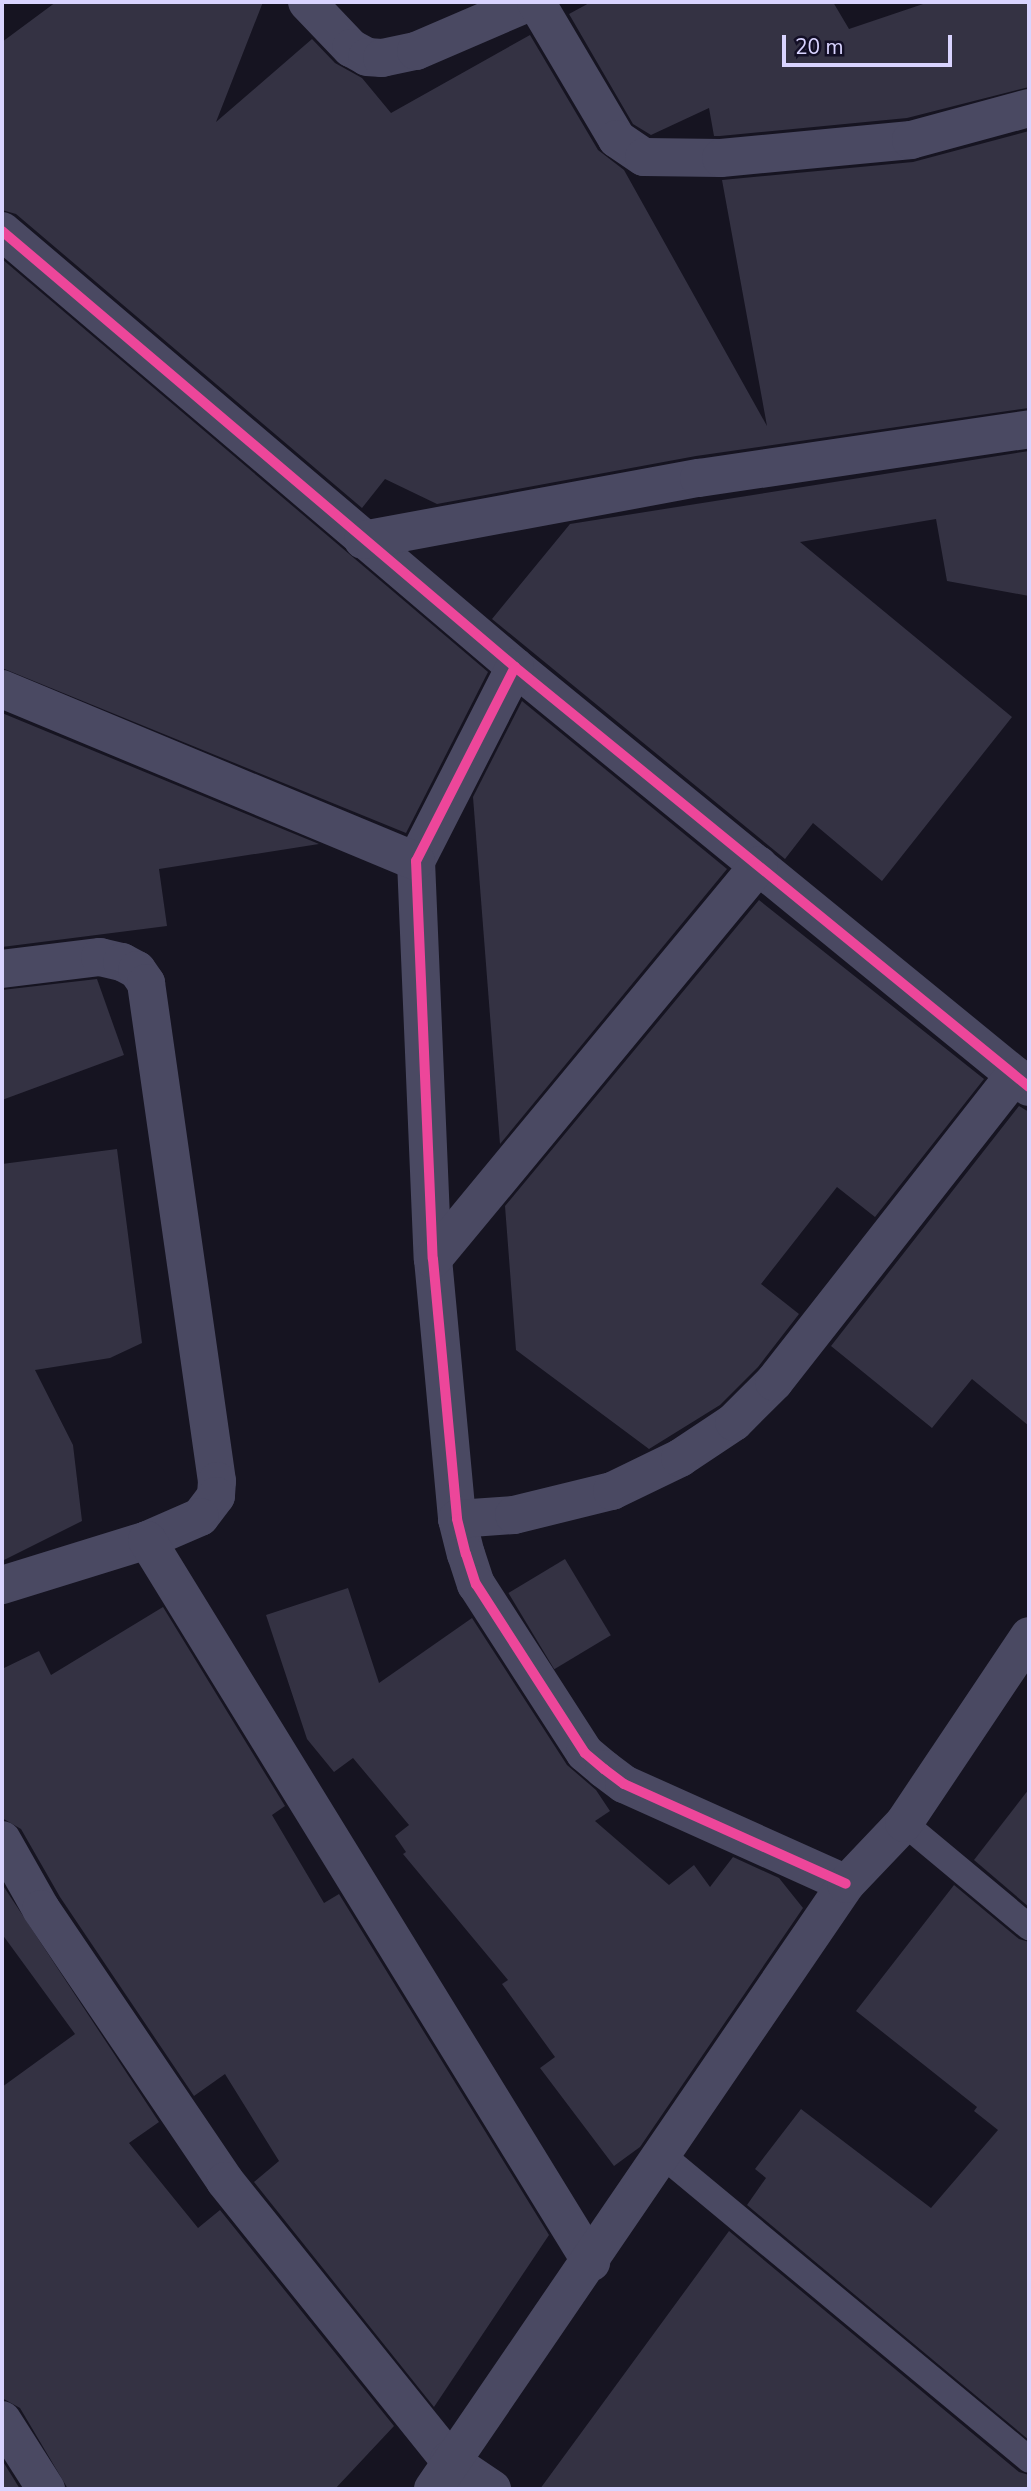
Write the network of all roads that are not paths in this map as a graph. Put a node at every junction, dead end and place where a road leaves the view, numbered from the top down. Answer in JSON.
{"nodes":[{"id":1,"x":307,"y":2,"type":"edge"},
{"id":2,"x":530,"y":2,"type":"edge"},
{"id":3,"x":536,"y":2,"type":"edge"},
{"id":4,"x":1029,"y":108,"type":"edge"},
{"id":5,"x":2,"y":231,"type":"edge"},
{"id":6,"x":1029,"y":429,"type":"edge"},
{"id":7,"x":363,"y":540,"type":"junction"},
{"id":8,"x":515,"y":667,"type":"junction"},
{"id":9,"x":2,"y":690,"type":"edge"},
{"id":10,"x":416,"y":861,"type":"junction"},
{"id":11,"x":759,"y":865,"type":"junction"},
{"id":12,"x":2,"y":969,"type":"edge"},
{"id":13,"x":1022,"y":1081,"type":"edge"},
{"id":14,"x":433,"y":1259,"type":"junction"},
{"id":15,"x":457,"y":1519,"type":"junction"},
{"id":16,"x":147,"y":1540,"type":"junction"},
{"id":17,"x":2,"y":1585,"type":"edge"},
{"id":18,"x":1029,"y":1636,"type":"edge"},
{"id":19,"x":904,"y":1823,"type":"junction"},
{"id":20,"x":2,"y":1840,"type":"edge"},
{"id":21,"x":846,"y":1884,"type":"junction"},
{"id":22,"x":1029,"y":1927,"type":"edge"},
{"id":23,"x":661,"y":2154,"type":"junction"},
{"id":24,"x":591,"y":2262,"type":"junction"},
{"id":25,"x":2,"y":2420,"type":"edge"},
{"id":26,"x":1029,"y":2460,"type":"edge"},
{"id":27,"x":441,"y":2475,"type":"edge"},
{"id":28,"x":46,"y":2489,"type":"edge"},
{"id":29,"x":492,"y":2489,"type":"edge"}],
"edges":[{"from":1,"to":2,"type":"street"},
{"from":3,"to":4,"type":"street"},
{"from":5,"to":7,"type":"street"},
{"from":6,"to":7,"type":"street"},
{"from":7,"to":8,"type":"street"},
{"from":8,"to":10,"type":"street"},
{"from":8,"to":11,"type":"street"},
{"from":9,"to":10,"type":"street"},
{"from":10,"to":14,"type":"street"},
{"from":11,"to":13,"type":"street"},
{"from":11,"to":14,"type":"street"},
{"from":12,"to":16,"type":"street"},
{"from":13,"to":15,"type":"street"},
{"from":14,"to":15,"type":"street"},
{"from":15,"to":21,"type":"street"},
{"from":16,"to":17,"type":"street"},
{"from":16,"to":24,"type":"street"},
{"from":18,"to":19,"type":"street"},
{"from":19,"to":21,"type":"street"},
{"from":19,"to":22,"type":"lane"},
{"from":20,"to":27,"type":"street"},
{"from":21,"to":23,"type":"street"},
{"from":23,"to":24,"type":"street"},
{"from":23,"to":26,"type":"lane"},
{"from":24,"to":27,"type":"street"},
{"from":25,"to":28,"type":"street"},
{"from":27,"to":29,"type":"street"}]}
